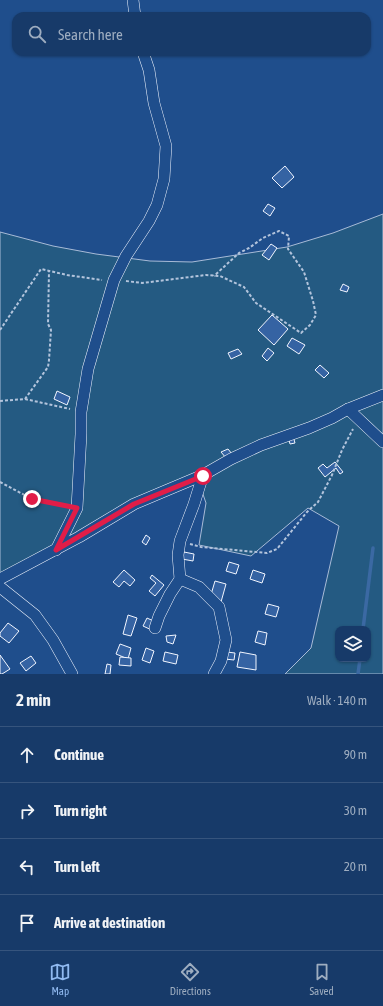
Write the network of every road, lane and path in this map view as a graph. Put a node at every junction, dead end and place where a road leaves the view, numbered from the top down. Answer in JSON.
{"nodes":[{"id":1,"x":133,"y":0,"type":"edge"},
{"id":2,"x":134,"y":12,"type":"edge"},
{"id":3,"x":144,"y":56,"type":"edge"},
{"id":4,"x":49,"y":271,"type":"junction"},
{"id":5,"x":214,"y":276,"type":"junction"},
{"id":6,"x":114,"y":280,"type":"junction"},
{"id":7,"x":0,"y":330,"type":"edge"},
{"id":8,"x":383,"y":395,"type":"edge"},
{"id":9,"x":25,"y":399,"type":"junction"},
{"id":10,"x":0,"y":402,"type":"edge"},
{"id":11,"x":348,"y":409,"type":"junction"},
{"id":12,"x":80,"y":412,"type":"junction"},
{"id":13,"x":357,"y":419,"type":"junction"},
{"id":14,"x":383,"y":442,"type":"edge"},
{"id":15,"x":203,"y":476,"type":"junction"},
{"id":16,"x":0,"y":482,"type":"edge"},
{"id":17,"x":77,"y":508,"type":"junction"},
{"id":18,"x":180,"y":541,"type":"junction"},
{"id":19,"x":56,"y":550,"type":"junction"},
{"id":20,"x":0,"y":579,"type":"edge"},
{"id":21,"x":180,"y":579,"type":"junction"},
{"id":22,"x":0,"y":587,"type":"edge"},
{"id":23,"x":155,"y":628,"type":"dead end"},
{"id":24,"x":72,"y":674,"type":"edge"},
{"id":25,"x":214,"y":674,"type":"edge"}],
"edges":[{"from":1,"to":2,"type":"street"},
{"from":3,"to":6,"type":"street"},
{"from":4,"to":6,"type":"path"},
{"from":4,"to":7,"type":"path"},
{"from":4,"to":9,"type":"path"},
{"from":5,"to":5,"type":"path"},
{"from":5,"to":6,"type":"path"},
{"from":6,"to":12,"type":"street"},
{"from":8,"to":11,"type":"street"},
{"from":9,"to":10,"type":"path"},
{"from":9,"to":12,"type":"path"},
{"from":11,"to":13,"type":"street"},
{"from":11,"to":15,"type":"street"},
{"from":12,"to":17,"type":"street"},
{"from":13,"to":14,"type":"street"},
{"from":13,"to":18,"type":"path"},
{"from":15,"to":18,"type":"street"},
{"from":15,"to":19,"type":"street"},
{"from":16,"to":17,"type":"path"},
{"from":17,"to":19,"type":"street"},
{"from":18,"to":21,"type":"street"},
{"from":19,"to":20,"type":"street"},
{"from":21,"to":23,"type":"street"},
{"from":21,"to":25,"type":"street"},
{"from":22,"to":24,"type":"street"}]}
